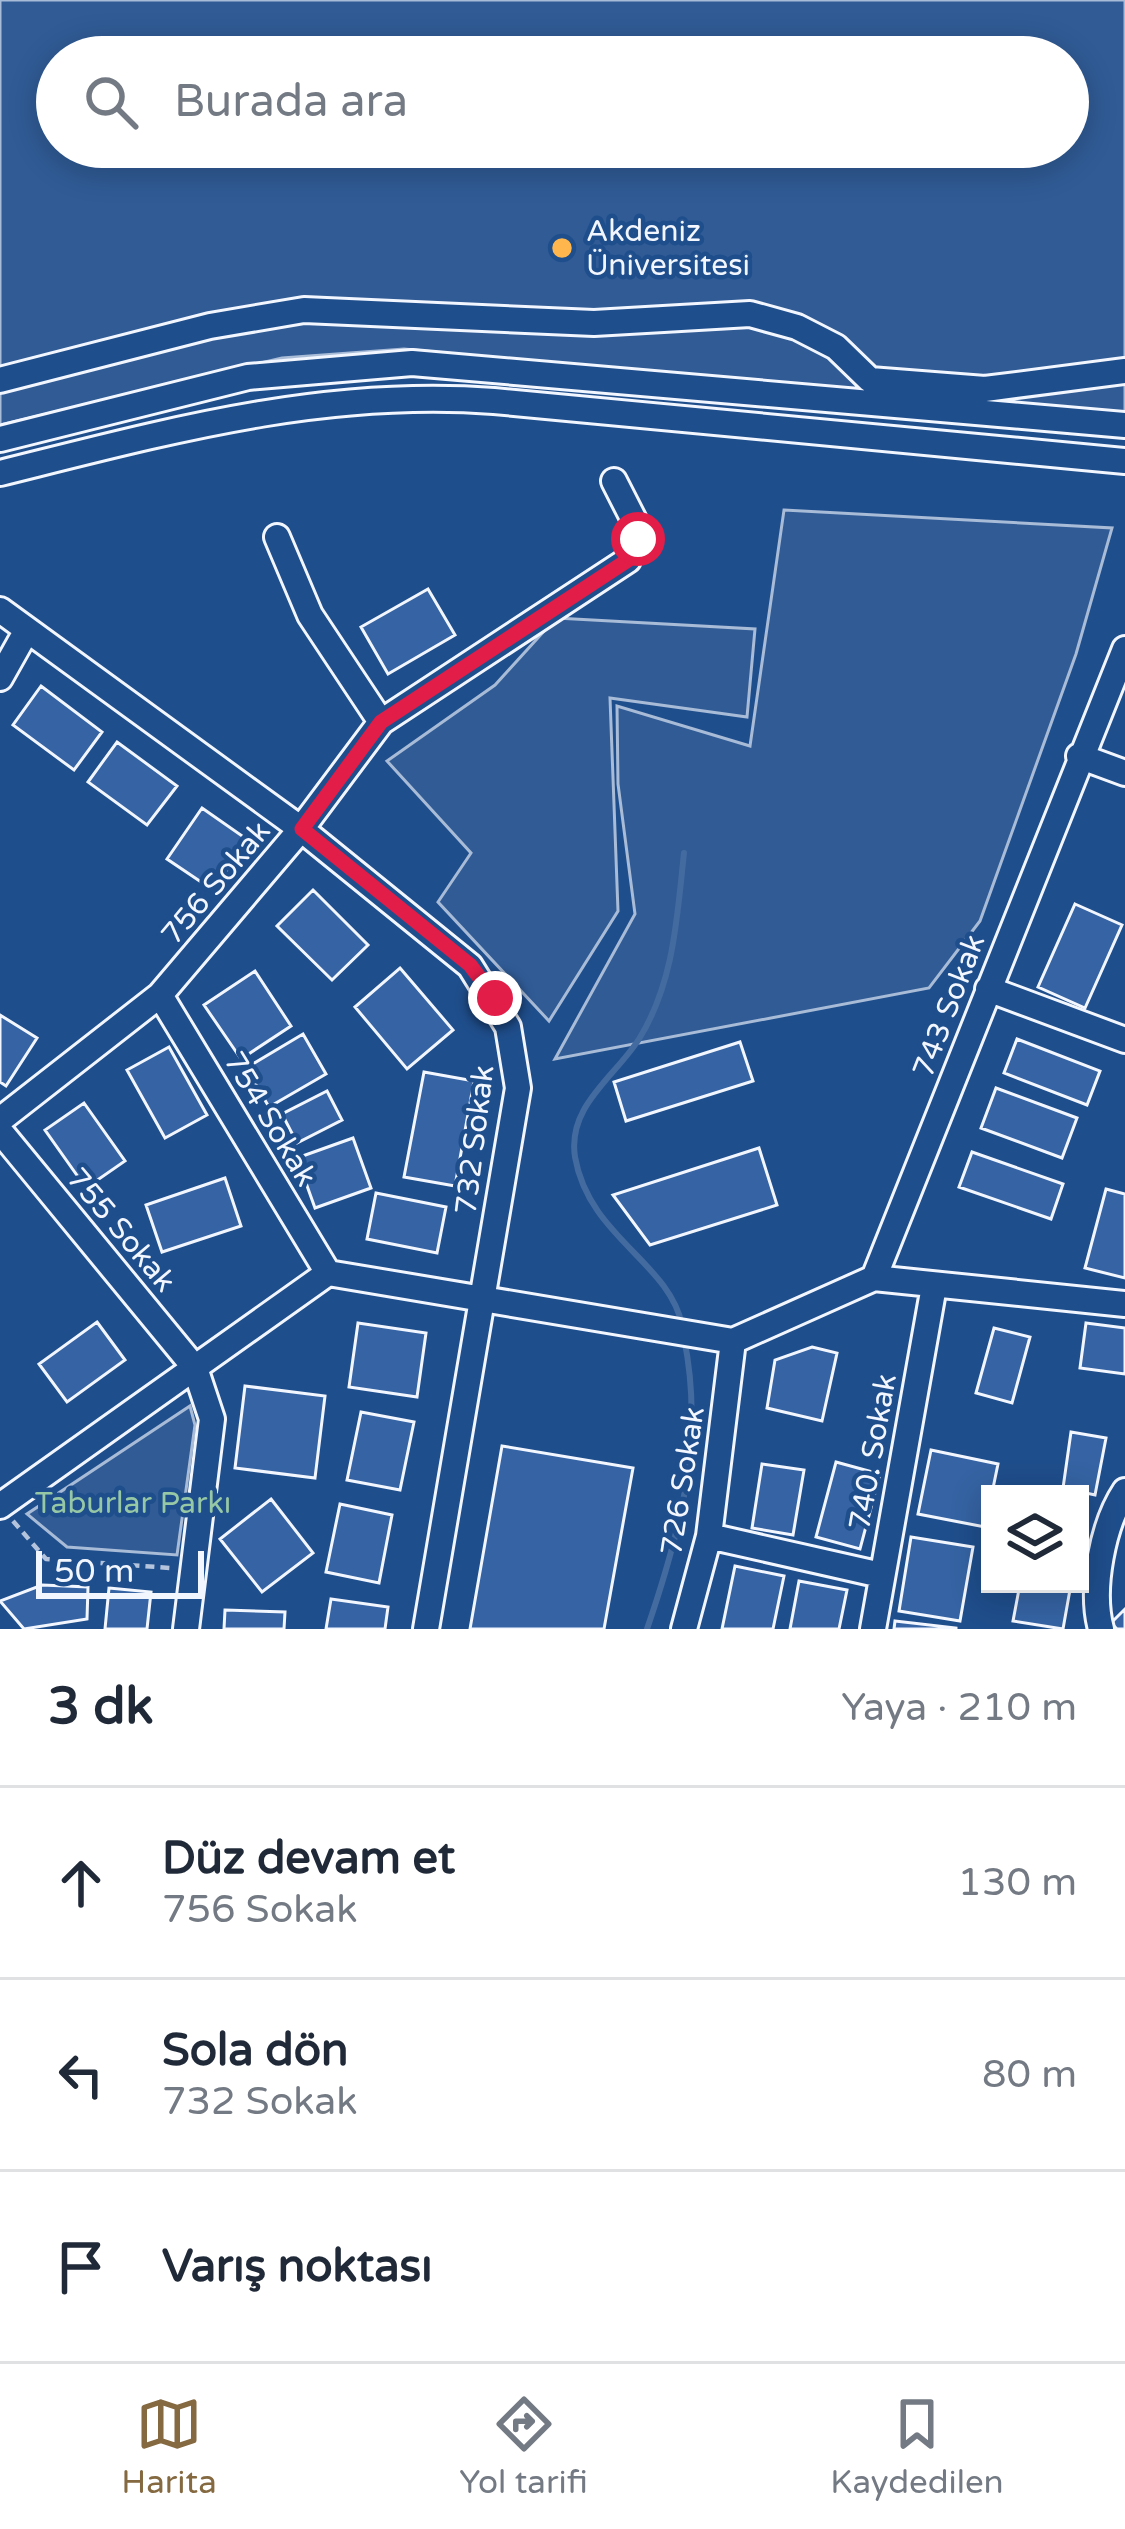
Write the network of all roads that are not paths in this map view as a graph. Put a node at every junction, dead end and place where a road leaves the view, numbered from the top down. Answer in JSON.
{"nodes":[{"id":1,"x":1125,"y":371,"type":"edge"},
{"id":2,"x":0,"y":380,"type":"edge"},
{"id":3,"x":1125,"y":425,"type":"edge"},
{"id":4,"x":0,"y":439,"type":"edge"},
{"id":5,"x":1125,"y":461,"type":"edge"},
{"id":6,"x":0,"y":473,"type":"edge"},
{"id":7,"x":614,"y":481,"type":"dead end"},
{"id":8,"x":277,"y":537,"type":"dead end"},
{"id":9,"x":0,"y":610,"type":"edge"},
{"id":10,"x":27,"y":630,"type":"junction"},
{"id":11,"x":1125,"y":649,"type":"edge"},
{"id":12,"x":0,"y":678,"type":"edge"},
{"id":13,"x":381,"y":722,"type":"junction"},
{"id":14,"x":1079,"y":756,"type":"junction"},
{"id":15,"x":1125,"y":773,"type":"edge"},
{"id":16,"x":302,"y":829,"type":"junction"},
{"id":17,"x":988,"y":989,"type":"junction"},
{"id":18,"x":160,"y":995,"type":"junction"},
{"id":19,"x":1125,"y":1040,"type":"edge"},
{"id":20,"x":0,"y":1120,"type":"edge"},
{"id":21,"x":0,"y":1131,"type":"edge"},
{"id":22,"x":328,"y":1274,"type":"junction"},
{"id":23,"x":874,"y":1278,"type":"junction"},
{"id":24,"x":934,"y":1286,"type":"junction"},
{"id":25,"x":483,"y":1303,"type":"junction"},
{"id":26,"x":1125,"y":1304,"type":"edge"},
{"id":27,"x":733,"y":1341,"type":"junction"},
{"id":28,"x":196,"y":1368,"type":"junction"},
{"id":29,"x":1125,"y":1491,"type":"edge"},
{"id":30,"x":0,"y":1506,"type":"edge"},
{"id":31,"x":709,"y":1536,"type":"junction"},
{"id":32,"x":881,"y":1575,"type":"junction"},
{"id":33,"x":186,"y":1629,"type":"edge"},
{"id":34,"x":426,"y":1629,"type":"edge"},
{"id":35,"x":684,"y":1629,"type":"edge"},
{"id":36,"x":874,"y":1629,"type":"edge"},
{"id":37,"x":1101,"y":1629,"type":"edge"}],
"edges":[{"from":1,"to":2,"type":"street"},
{"from":3,"to":4,"type":"street"},
{"from":5,"to":6,"type":"street"},
{"from":7,"to":13,"type":"street","name":"756 Sokak"},
{"from":8,"to":13,"type":"street"},
{"from":9,"to":10,"type":"street","name":"732 Sokak"},
{"from":10,"to":12,"type":"street"},
{"from":10,"to":16,"type":"street","name":"732 Sokak"},
{"from":11,"to":14,"type":"street","name":"743 Sokak"},
{"from":13,"to":16,"type":"street","name":"756 Sokak"},
{"from":14,"to":15,"type":"street"},
{"from":14,"to":17,"type":"street","name":"743 Sokak"},
{"from":16,"to":18,"type":"street","name":"756 Sokak"},
{"from":16,"to":25,"type":"street","name":"732 Sokak"},
{"from":17,"to":19,"type":"street"},
{"from":17,"to":23,"type":"street","name":"743 Sokak"},
{"from":18,"to":20,"type":"street","name":"756 Sokak"},
{"from":18,"to":22,"type":"street","name":"754 Sokak"},
{"from":21,"to":28,"type":"street","name":"755 Sokak"},
{"from":22,"to":25,"type":"street"},
{"from":22,"to":28,"type":"street"},
{"from":23,"to":24,"type":"street"},
{"from":23,"to":27,"type":"street"},
{"from":24,"to":26,"type":"street"},
{"from":24,"to":32,"type":"street","name":"740. Sokak"},
{"from":25,"to":27,"type":"street"},
{"from":25,"to":34,"type":"street","name":"732 Sokak"},
{"from":27,"to":31,"type":"street","name":"726 Sokak"},
{"from":28,"to":30,"type":"street"},
{"from":28,"to":33,"type":"street"},
{"from":29,"to":37,"type":"street"},
{"from":31,"to":32,"type":"street"},
{"from":31,"to":35,"type":"street","name":"726 Sokak"},
{"from":32,"to":36,"type":"street","name":"740. Sokak"}]}
